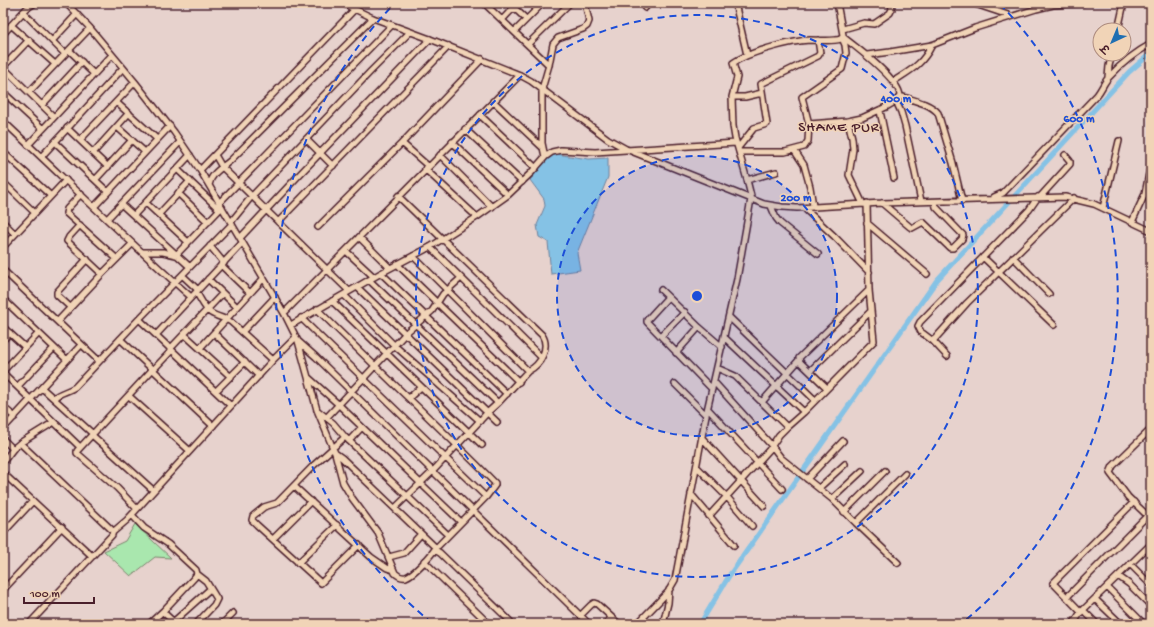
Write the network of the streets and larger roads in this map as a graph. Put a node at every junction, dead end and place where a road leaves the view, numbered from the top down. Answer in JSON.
{"nodes":[{"id":1,"x":35,"y":3,"type":"edge"},
{"id":2,"x":66,"y":3,"type":"edge"},
{"id":3,"x":342,"y":3,"type":"edge"},
{"id":4,"x":484,"y":3,"type":"edge"},
{"id":5,"x":509,"y":3,"type":"edge"},
{"id":6,"x":518,"y":3,"type":"edge"},
{"id":7,"x":543,"y":3,"type":"edge"},
{"id":8,"x":570,"y":3,"type":"edge"},
{"id":9,"x":585,"y":3,"type":"edge"},
{"id":10,"x":649,"y":3,"type":"edge"},
{"id":11,"x":735,"y":3,"type":"edge"},
{"id":12,"x":837,"y":3,"type":"edge"},
{"id":13,"x":891,"y":3,"type":"edge"},
{"id":14,"x":972,"y":3,"type":"edge"},
{"id":15,"x":1083,"y":3,"type":"edge"},
{"id":16,"x":1124,"y":3,"type":"edge"},
{"id":17,"x":514,"y":8,"type":"junction"},
{"id":18,"x":644,"y":8,"type":"dead end"},
{"id":19,"x":355,"y":9,"type":"junction"},
{"id":20,"x":23,"y":12,"type":"junction"},
{"id":21,"x":77,"y":14,"type":"junction"},
{"id":22,"x":1011,"y":16,"type":"junction"},
{"id":23,"x":373,"y":18,"type":"junction"},
{"id":24,"x":526,"y":19,"type":"junction"},
{"id":25,"x":502,"y":20,"type":"junction"},
{"id":26,"x":1120,"y":22,"type":"edge"},
{"id":27,"x":11,"y":25,"type":"junction"},
{"id":28,"x":392,"y":25,"type":"junction"},
{"id":29,"x":90,"y":28,"type":"junction"},
{"id":30,"x":843,"y":29,"type":"junction"},
{"id":31,"x":514,"y":31,"type":"junction"},
{"id":32,"x":410,"y":32,"type":"junction"},
{"id":33,"x":3,"y":34,"type":"edge"},
{"id":34,"x":843,"y":37,"type":"junction"},
{"id":35,"x":430,"y":39,"type":"junction"},
{"id":36,"x":29,"y":40,"type":"junction"},
{"id":37,"x":818,"y":40,"type":"junction"},
{"id":38,"x":52,"y":41,"type":"junction"},
{"id":39,"x":528,"y":44,"type":"junction"},
{"id":40,"x":1151,"y":44,"type":"edge"},
{"id":41,"x":932,"y":45,"type":"junction"},
{"id":42,"x":449,"y":46,"type":"junction"},
{"id":43,"x":69,"y":50,"type":"junction"},
{"id":44,"x":65,"y":54,"type":"junction"},
{"id":45,"x":112,"y":55,"type":"junction"},
{"id":46,"x":748,"y":55,"type":"junction"},
{"id":47,"x":867,"y":55,"type":"junction"},
{"id":48,"x":482,"y":59,"type":"junction"},
{"id":49,"x":82,"y":62,"type":"junction"},
{"id":50,"x":1110,"y":62,"type":"edge"},
{"id":51,"x":56,"y":64,"type":"junction"},
{"id":52,"x":549,"y":65,"type":"junction"},
{"id":53,"x":3,"y":67,"type":"edge"},
{"id":54,"x":123,"y":68,"type":"junction"},
{"id":55,"x":94,"y":74,"type":"junction"},
{"id":56,"x":520,"y":75,"type":"junction"},
{"id":57,"x":1108,"y":77,"type":"junction"},
{"id":58,"x":135,"y":82,"type":"junction"},
{"id":59,"x":894,"y":82,"type":"junction"},
{"id":60,"x":542,"y":89,"type":"junction"},
{"id":61,"x":3,"y":92,"type":"edge"},
{"id":62,"x":29,"y":92,"type":"junction"},
{"id":63,"x":762,"y":93,"type":"junction"},
{"id":64,"x":900,"y":96,"type":"junction"},
{"id":65,"x":732,"y":97,"type":"junction"},
{"id":66,"x":493,"y":101,"type":"junction"},
{"id":67,"x":896,"y":101,"type":"junction"},
{"id":68,"x":116,"y":102,"type":"junction"},
{"id":69,"x":42,"y":104,"type":"junction"},
{"id":70,"x":880,"y":111,"type":"junction"},
{"id":71,"x":129,"y":113,"type":"junction"},
{"id":72,"x":480,"y":115,"type":"junction"},
{"id":73,"x":54,"y":117,"type":"junction"},
{"id":74,"x":848,"y":121,"type":"junction"},
{"id":75,"x":3,"y":122,"type":"edge"},
{"id":76,"x":809,"y":124,"type":"junction"},
{"id":77,"x":170,"y":126,"type":"junction"},
{"id":78,"x":117,"y":127,"type":"junction"},
{"id":79,"x":67,"y":128,"type":"junction"},
{"id":80,"x":43,"y":129,"type":"junction"},
{"id":81,"x":465,"y":129,"type":"junction"},
{"id":82,"x":306,"y":139,"type":"junction"},
{"id":83,"x":80,"y":140,"type":"junction"},
{"id":84,"x":132,"y":140,"type":"junction"},
{"id":85,"x":157,"y":140,"type":"junction"},
{"id":86,"x":1119,"y":141,"type":"dead end"},
{"id":87,"x":55,"y":142,"type":"junction"},
{"id":88,"x":180,"y":142,"type":"junction"},
{"id":89,"x":452,"y":142,"type":"junction"},
{"id":90,"x":402,"y":143,"type":"junction"},
{"id":91,"x":28,"y":145,"type":"junction"},
{"id":92,"x":542,"y":147,"type":"junction"},
{"id":93,"x":738,"y":147,"type":"junction"},
{"id":94,"x":626,"y":149,"type":"junction"},
{"id":95,"x":794,"y":150,"type":"junction"},
{"id":96,"x":3,"y":152,"type":"edge"},
{"id":97,"x":145,"y":152,"type":"junction"},
{"id":98,"x":93,"y":153,"type":"junction"},
{"id":99,"x":321,"y":153,"type":"junction"},
{"id":100,"x":190,"y":155,"type":"junction"},
{"id":101,"x":214,"y":155,"type":"junction"},
{"id":102,"x":440,"y":155,"type":"junction"},
{"id":103,"x":1065,"y":155,"type":"dead end"},
{"id":104,"x":41,"y":157,"type":"junction"},
{"id":105,"x":545,"y":157,"type":"junction"},
{"id":106,"x":1151,"y":163,"type":"edge"},
{"id":107,"x":333,"y":166,"type":"junction"},
{"id":108,"x":108,"y":167,"type":"junction"},
{"id":109,"x":427,"y":167,"type":"junction"},
{"id":110,"x":222,"y":168,"type":"junction"},
{"id":111,"x":536,"y":168,"type":"junction"},
{"id":112,"x":177,"y":169,"type":"junction"},
{"id":113,"x":200,"y":170,"type":"junction"},
{"id":114,"x":776,"y":172,"type":"dead end"},
{"id":115,"x":894,"y":178,"type":"dead end"},
{"id":116,"x":96,"y":179,"type":"junction"},
{"id":117,"x":66,"y":180,"type":"junction"},
{"id":118,"x":747,"y":180,"type":"junction"},
{"id":119,"x":190,"y":181,"type":"junction"},
{"id":120,"x":522,"y":182,"type":"junction"},
{"id":121,"x":238,"y":184,"type":"junction"},
{"id":122,"x":4,"y":185,"type":"edge"},
{"id":123,"x":209,"y":185,"type":"junction"},
{"id":124,"x":108,"y":192,"type":"junction"},
{"id":125,"x":178,"y":193,"type":"junction"},
{"id":126,"x":81,"y":194,"type":"junction"},
{"id":127,"x":508,"y":195,"type":"junction"},
{"id":128,"x":51,"y":196,"type":"junction"},
{"id":129,"x":252,"y":196,"type":"junction"},
{"id":130,"x":398,"y":196,"type":"junction"},
{"id":131,"x":1039,"y":197,"type":"junction"},
{"id":132,"x":1074,"y":198,"type":"junction"},
{"id":133,"x":990,"y":199,"type":"junction"},
{"id":134,"x":751,"y":200,"type":"junction"},
{"id":135,"x":921,"y":201,"type":"junction"},
{"id":136,"x":962,"y":201,"type":"junction"},
{"id":137,"x":936,"y":202,"type":"junction"},
{"id":138,"x":146,"y":203,"type":"junction"},
{"id":139,"x":882,"y":203,"type":"junction"},
{"id":140,"x":121,"y":204,"type":"junction"},
{"id":141,"x":865,"y":204,"type":"junction"},
{"id":142,"x":220,"y":206,"type":"junction"},
{"id":143,"x":771,"y":206,"type":"junction"},
{"id":144,"x":813,"y":206,"type":"junction"},
{"id":145,"x":94,"y":207,"type":"junction"},
{"id":146,"x":492,"y":207,"type":"junction"},
{"id":147,"x":804,"y":208,"type":"junction"},
{"id":148,"x":1103,"y":208,"type":"junction"},
{"id":149,"x":267,"y":211,"type":"junction"},
{"id":150,"x":35,"y":213,"type":"junction"},
{"id":151,"x":159,"y":214,"type":"junction"},
{"id":152,"x":134,"y":215,"type":"junction"},
{"id":153,"x":477,"y":217,"type":"junction"},
{"id":154,"x":107,"y":219,"type":"junction"},
{"id":155,"x":3,"y":222,"type":"edge"},
{"id":156,"x":208,"y":222,"type":"junction"},
{"id":157,"x":278,"y":222,"type":"junction"},
{"id":158,"x":1132,"y":222,"type":"junction"},
{"id":159,"x":231,"y":223,"type":"junction"},
{"id":160,"x":867,"y":224,"type":"junction"},
{"id":161,"x":80,"y":226,"type":"junction"},
{"id":162,"x":318,"y":227,"type":"dead end"},
{"id":163,"x":1151,"y":231,"type":"edge"},
{"id":164,"x":15,"y":234,"type":"junction"},
{"id":165,"x":359,"y":237,"type":"junction"},
{"id":166,"x":444,"y":239,"type":"junction"},
{"id":167,"x":241,"y":241,"type":"junction"},
{"id":168,"x":188,"y":242,"type":"junction"},
{"id":169,"x":132,"y":244,"type":"junction"},
{"id":170,"x":210,"y":246,"type":"junction"},
{"id":171,"x":3,"y":247,"type":"edge"},
{"id":172,"x":430,"y":247,"type":"junction"},
{"id":173,"x":346,"y":251,"type":"junction"},
{"id":174,"x":143,"y":252,"type":"junction"},
{"id":175,"x":176,"y":254,"type":"junction"},
{"id":176,"x":818,"y":254,"type":"dead end"},
{"id":177,"x":413,"y":256,"type":"junction"},
{"id":178,"x":983,"y":257,"type":"junction"},
{"id":179,"x":1013,"y":257,"type":"junction"},
{"id":180,"x":87,"y":259,"type":"junction"},
{"id":181,"x":117,"y":259,"type":"junction"},
{"id":182,"x":222,"y":264,"type":"junction"},
{"id":183,"x":397,"y":264,"type":"junction"},
{"id":184,"x":190,"y":267,"type":"junction"},
{"id":185,"x":390,"y":268,"type":"junction"},
{"id":186,"x":326,"y":269,"type":"junction"},
{"id":187,"x":3,"y":270,"type":"edge"},
{"id":188,"x":999,"y":271,"type":"junction"},
{"id":189,"x":381,"y":272,"type":"junction"},
{"id":190,"x":869,"y":272,"type":"junction"},
{"id":191,"x":102,"y":274,"type":"junction"},
{"id":192,"x":927,"y":274,"type":"dead end"},
{"id":193,"x":182,"y":275,"type":"junction"},
{"id":194,"x":374,"y":277,"type":"junction"},
{"id":195,"x":461,"y":278,"type":"junction"},
{"id":196,"x":263,"y":279,"type":"junction"},
{"id":197,"x":208,"y":280,"type":"junction"},
{"id":198,"x":369,"y":280,"type":"junction"},
{"id":199,"x":174,"y":282,"type":"junction"},
{"id":200,"x":357,"y":287,"type":"junction"},
{"id":201,"x":448,"y":290,"type":"junction"},
{"id":202,"x":661,"y":290,"type":"dead end"},
{"id":203,"x":870,"y":290,"type":"junction"},
{"id":204,"x":197,"y":291,"type":"junction"},
{"id":205,"x":349,"y":291,"type":"junction"},
{"id":206,"x":250,"y":293,"type":"junction"},
{"id":207,"x":222,"y":294,"type":"junction"},
{"id":208,"x":1050,"y":294,"type":"dead end"},
{"id":209,"x":344,"y":295,"type":"junction"},
{"id":210,"x":191,"y":297,"type":"junction"},
{"id":211,"x":274,"y":297,"type":"junction"},
{"id":212,"x":668,"y":297,"type":"junction"},
{"id":213,"x":3,"y":299,"type":"edge"},
{"id":214,"x":332,"y":301,"type":"junction"},
{"id":215,"x":437,"y":304,"type":"junction"},
{"id":216,"x":70,"y":307,"type":"junction"},
{"id":217,"x":237,"y":307,"type":"junction"},
{"id":218,"x":317,"y":309,"type":"junction"},
{"id":219,"x":207,"y":310,"type":"junction"},
{"id":220,"x":871,"y":311,"type":"junction"},
{"id":221,"x":684,"y":312,"type":"junction"},
{"id":222,"x":284,"y":313,"type":"junction"},
{"id":223,"x":426,"y":316,"type":"junction"},
{"id":224,"x":729,"y":317,"type":"junction"},
{"id":225,"x":301,"y":318,"type":"junction"},
{"id":226,"x":139,"y":319,"type":"junction"},
{"id":227,"x":227,"y":319,"type":"junction"},
{"id":228,"x":58,"y":321,"type":"junction"},
{"id":229,"x":291,"y":325,"type":"junction"},
{"id":230,"x":416,"y":325,"type":"junction"},
{"id":231,"x":1054,"y":325,"type":"dead end"},
{"id":232,"x":3,"y":327,"type":"edge"},
{"id":233,"x":699,"y":327,"type":"junction"},
{"id":234,"x":242,"y":332,"type":"junction"},
{"id":235,"x":10,"y":333,"type":"junction"},
{"id":236,"x":39,"y":333,"type":"junction"},
{"id":237,"x":214,"y":333,"type":"junction"},
{"id":238,"x":184,"y":334,"type":"junction"},
{"id":239,"x":406,"y":334,"type":"junction"},
{"id":240,"x":156,"y":336,"type":"junction"},
{"id":241,"x":661,"y":336,"type":"junction"},
{"id":242,"x":724,"y":337,"type":"junction"},
{"id":243,"x":120,"y":339,"type":"junction"},
{"id":244,"x":297,"y":339,"type":"junction"},
{"id":245,"x":3,"y":340,"type":"edge"},
{"id":246,"x":933,"y":341,"type":"junction"},
{"id":247,"x":81,"y":345,"type":"junction"},
{"id":248,"x":396,"y":346,"type":"junction"},
{"id":249,"x":25,"y":347,"type":"junction"},
{"id":250,"x":722,"y":347,"type":"junction"},
{"id":251,"x":54,"y":348,"type":"junction"},
{"id":252,"x":200,"y":348,"type":"junction"},
{"id":253,"x":171,"y":350,"type":"junction"},
{"id":254,"x":676,"y":353,"type":"junction"},
{"id":255,"x":386,"y":354,"type":"junction"},
{"id":256,"x":947,"y":356,"type":"dead end"},
{"id":257,"x":541,"y":357,"type":"junction"},
{"id":258,"x":67,"y":360,"type":"junction"},
{"id":259,"x":273,"y":360,"type":"junction"},
{"id":260,"x":799,"y":360,"type":"junction"},
{"id":261,"x":98,"y":361,"type":"junction"},
{"id":262,"x":245,"y":362,"type":"junction"},
{"id":263,"x":374,"y":366,"type":"junction"},
{"id":264,"x":718,"y":368,"type":"junction"},
{"id":265,"x":153,"y":370,"type":"junction"},
{"id":266,"x":528,"y":371,"type":"junction"},
{"id":267,"x":810,"y":371,"type":"junction"},
{"id":268,"x":3,"y":372,"type":"edge"},
{"id":269,"x":789,"y":374,"type":"junction"},
{"id":270,"x":259,"y":376,"type":"junction"},
{"id":271,"x":231,"y":377,"type":"junction"},
{"id":272,"x":308,"y":377,"type":"junction"},
{"id":273,"x":363,"y":378,"type":"junction"},
{"id":274,"x":519,"y":382,"type":"junction"},
{"id":275,"x":714,"y":382,"type":"junction"},
{"id":276,"x":675,"y":384,"type":"dead end"},
{"id":277,"x":18,"y":386,"type":"junction"},
{"id":278,"x":777,"y":386,"type":"junction"},
{"id":279,"x":421,"y":387,"type":"junction"},
{"id":280,"x":42,"y":388,"type":"junction"},
{"id":281,"x":827,"y":388,"type":"junction"},
{"id":282,"x":712,"y":389,"type":"junction"},
{"id":283,"x":216,"y":392,"type":"junction"},
{"id":284,"x":350,"y":392,"type":"junction"},
{"id":285,"x":507,"y":394,"type":"junction"},
{"id":286,"x":129,"y":396,"type":"junction"},
{"id":287,"x":54,"y":398,"type":"junction"},
{"id":288,"x":409,"y":398,"type":"junction"},
{"id":289,"x":31,"y":400,"type":"junction"},
{"id":290,"x":815,"y":400,"type":"junction"},
{"id":291,"x":762,"y":402,"type":"junction"},
{"id":292,"x":498,"y":403,"type":"junction"},
{"id":293,"x":338,"y":404,"type":"junction"},
{"id":294,"x":3,"y":406,"type":"edge"},
{"id":295,"x":231,"y":406,"type":"junction"},
{"id":296,"x":708,"y":409,"type":"junction"},
{"id":297,"x":317,"y":410,"type":"junction"},
{"id":298,"x":488,"y":412,"type":"junction"},
{"id":299,"x":804,"y":412,"type":"junction"},
{"id":300,"x":706,"y":415,"type":"junction"},
{"id":301,"x":15,"y":417,"type":"junction"},
{"id":302,"x":327,"y":417,"type":"junction"},
{"id":303,"x":480,"y":421,"type":"junction"},
{"id":304,"x":54,"y":422,"type":"junction"},
{"id":305,"x":497,"y":422,"type":"dead end"},
{"id":306,"x":213,"y":426,"type":"junction"},
{"id":307,"x":362,"y":427,"type":"junction"},
{"id":308,"x":787,"y":427,"type":"junction"},
{"id":309,"x":3,"y":429,"type":"edge"},
{"id":310,"x":1151,"y":429,"type":"edge"},
{"id":311,"x":468,"y":432,"type":"junction"},
{"id":312,"x":92,"y":435,"type":"junction"},
{"id":313,"x":702,"y":438,"type":"junction"},
{"id":314,"x":3,"y":439,"type":"edge"},
{"id":315,"x":347,"y":439,"type":"junction"},
{"id":316,"x":843,"y":440,"type":"dead end"},
{"id":317,"x":20,"y":443,"type":"junction"},
{"id":318,"x":457,"y":445,"type":"junction"},
{"id":319,"x":482,"y":445,"type":"dead end"},
{"id":320,"x":772,"y":446,"type":"junction"},
{"id":321,"x":80,"y":447,"type":"junction"},
{"id":322,"x":14,"y":449,"type":"junction"},
{"id":323,"x":190,"y":451,"type":"junction"},
{"id":324,"x":334,"y":451,"type":"junction"},
{"id":325,"x":445,"y":457,"type":"junction"},
{"id":326,"x":3,"y":462,"type":"edge"},
{"id":327,"x":758,"y":462,"type":"junction"},
{"id":328,"x":845,"y":464,"type":"dead end"},
{"id":329,"x":697,"y":467,"type":"junction"},
{"id":330,"x":432,"y":471,"type":"junction"},
{"id":331,"x":862,"y":471,"type":"dead end"},
{"id":332,"x":885,"y":471,"type":"dead end"},
{"id":333,"x":3,"y":473,"type":"edge"},
{"id":334,"x":905,"y":474,"type":"dead end"},
{"id":335,"x":807,"y":479,"type":"junction"},
{"id":336,"x":741,"y":481,"type":"junction"},
{"id":337,"x":421,"y":483,"type":"junction"},
{"id":338,"x":294,"y":486,"type":"junction"},
{"id":339,"x":782,"y":488,"type":"dead end"},
{"id":340,"x":819,"y":488,"type":"junction"},
{"id":341,"x":153,"y":490,"type":"junction"},
{"id":342,"x":691,"y":494,"type":"junction"},
{"id":343,"x":407,"y":496,"type":"junction"},
{"id":344,"x":486,"y":497,"type":"junction"},
{"id":345,"x":726,"y":497,"type":"junction"},
{"id":346,"x":832,"y":499,"type":"junction"},
{"id":347,"x":33,"y":501,"type":"junction"},
{"id":348,"x":311,"y":501,"type":"junction"},
{"id":349,"x":1134,"y":502,"type":"junction"},
{"id":350,"x":764,"y":506,"type":"dead end"},
{"id":351,"x":395,"y":508,"type":"junction"},
{"id":352,"x":137,"y":509,"type":"junction"},
{"id":353,"x":472,"y":511,"type":"junction"},
{"id":354,"x":844,"y":512,"type":"junction"},
{"id":355,"x":132,"y":514,"type":"junction"},
{"id":356,"x":1149,"y":515,"type":"edge"},
{"id":357,"x":709,"y":516,"type":"junction"},
{"id":358,"x":461,"y":522,"type":"junction"},
{"id":359,"x":337,"y":524,"type":"junction"},
{"id":360,"x":856,"y":524,"type":"junction"},
{"id":361,"x":752,"y":526,"type":"dead end"},
{"id":362,"x":62,"y":527,"type":"junction"},
{"id":363,"x":113,"y":532,"type":"junction"},
{"id":364,"x":3,"y":533,"type":"edge"},
{"id":365,"x":421,"y":534,"type":"junction"},
{"id":366,"x":448,"y":535,"type":"junction"},
{"id":367,"x":273,"y":539,"type":"junction"},
{"id":368,"x":1151,"y":544,"type":"edge"},
{"id":369,"x":734,"y":545,"type":"dead end"},
{"id":370,"x":359,"y":546,"type":"junction"},
{"id":371,"x":435,"y":549,"type":"junction"},
{"id":372,"x":92,"y":556,"type":"junction"},
{"id":373,"x":388,"y":557,"type":"junction"},
{"id":374,"x":424,"y":561,"type":"junction"},
{"id":375,"x":298,"y":563,"type":"junction"},
{"id":376,"x":898,"y":564,"type":"dead end"},
{"id":377,"x":1130,"y":564,"type":"junction"},
{"id":378,"x":393,"y":570,"type":"junction"},
{"id":379,"x":197,"y":574,"type":"junction"},
{"id":380,"x":1118,"y":576,"type":"junction"},
{"id":381,"x":5,"y":583,"type":"edge"},
{"id":382,"x":1151,"y":584,"type":"edge"},
{"id":383,"x":1106,"y":587,"type":"junction"},
{"id":384,"x":210,"y":589,"type":"junction"},
{"id":385,"x":3,"y":590,"type":"edge"},
{"id":386,"x":669,"y":590,"type":"junction"},
{"id":387,"x":1067,"y":597,"type":"junction"},
{"id":388,"x":1095,"y":599,"type":"junction"},
{"id":389,"x":1151,"y":606,"type":"edge"},
{"id":390,"x":164,"y":611,"type":"junction"},
{"id":391,"x":1082,"y":611,"type":"junction"},
{"id":392,"x":233,"y":613,"type":"dead end"},
{"id":393,"x":581,"y":615,"type":"junction"},
{"id":394,"x":611,"y":618,"type":"junction"},
{"id":395,"x":174,"y":623,"type":"edge"},
{"id":396,"x":29,"y":624,"type":"edge"},
{"id":397,"x":149,"y":624,"type":"edge"},
{"id":398,"x":196,"y":624,"type":"edge"},
{"id":399,"x":222,"y":624,"type":"edge"},
{"id":400,"x":489,"y":624,"type":"edge"},
{"id":401,"x":513,"y":624,"type":"edge"},
{"id":402,"x":589,"y":624,"type":"edge"},
{"id":403,"x":605,"y":624,"type":"edge"},
{"id":404,"x":620,"y":624,"type":"edge"},
{"id":405,"x":637,"y":624,"type":"edge"},
{"id":406,"x":663,"y":624,"type":"edge"},
{"id":407,"x":1073,"y":624,"type":"edge"},
{"id":408,"x":1097,"y":624,"type":"edge"},
{"id":409,"x":1121,"y":624,"type":"edge"},
{"id":410,"x":1144,"y":624,"type":"edge"}],
"edges":[{"from":1,"to":20,"type":"street"},
{"from":2,"to":21,"type":"street"},
{"from":3,"to":19,"type":"street"},
{"from":4,"to":25,"type":"street"},
{"from":5,"to":17,"type":"street"},
{"from":6,"to":17,"type":"street"},
{"from":7,"to":24,"type":"street"},
{"from":8,"to":39,"type":"street"},
{"from":9,"to":52,"type":"street"},
{"from":10,"to":18,"type":"street"},
{"from":11,"to":46,"type":"street"},
{"from":12,"to":30,"type":"street"},
{"from":13,"to":30,"type":"street"},
{"from":14,"to":22,"type":"street"},
{"from":15,"to":22,"type":"street"},
{"from":16,"to":26,"type":"street"},
{"from":17,"to":24,"type":"street"},
{"from":17,"to":25,"type":"street"},
{"from":19,"to":23,"type":"street"},
{"from":19,"to":101,"type":"street"},
{"from":20,"to":27,"type":"street"},
{"from":20,"to":38,"type":"street"},
{"from":21,"to":29,"type":"street"},
{"from":21,"to":38,"type":"street"},
{"from":22,"to":41,"type":"street"},
{"from":23,"to":28,"type":"street"},
{"from":23,"to":110,"type":"street"},
{"from":24,"to":31,"type":"street"},
{"from":25,"to":31,"type":"street"},
{"from":27,"to":33,"type":"street"},
{"from":27,"to":36,"type":"street"},
{"from":28,"to":32,"type":"street"},
{"from":28,"to":121,"type":"street"},
{"from":29,"to":43,"type":"street"},
{"from":29,"to":45,"type":"street"},
{"from":30,"to":34,"type":"street"},
{"from":31,"to":39,"type":"street"},
{"from":32,"to":35,"type":"street"},
{"from":32,"to":82,"type":"street"},
{"from":34,"to":37,"type":"street"},
{"from":34,"to":47,"type":"street"},
{"from":34,"to":76,"type":"street"},
{"from":35,"to":42,"type":"street"},
{"from":35,"to":99,"type":"street"},
{"from":36,"to":51,"type":"street"},
{"from":36,"to":53,"type":"street"},
{"from":37,"to":46,"type":"street"},
{"from":37,"to":63,"type":"street"},
{"from":38,"to":44,"type":"street"},
{"from":39,"to":52,"type":"street"},
{"from":40,"to":57,"type":"street"},
{"from":41,"to":47,"type":"street"},
{"from":41,"to":59,"type":"street"},
{"from":42,"to":48,"type":"street"},
{"from":42,"to":107,"type":"street"},
{"from":43,"to":44,"type":"street"},
{"from":43,"to":49,"type":"street"},
{"from":44,"to":51,"type":"street"},
{"from":45,"to":54,"type":"street"},
{"from":45,"to":55,"type":"street"},
{"from":46,"to":65,"type":"street"},
{"from":47,"to":59,"type":"street"},
{"from":48,"to":56,"type":"street"},
{"from":48,"to":90,"type":"street"},
{"from":49,"to":55,"type":"street"},
{"from":49,"to":69,"type":"street"},
{"from":50,"to":57,"type":"street"},
{"from":51,"to":62,"type":"street"},
{"from":52,"to":60,"type":"street"},
{"from":53,"to":62,"type":"street"},
{"from":54,"to":58,"type":"street"},
{"from":54,"to":79,"type":"street"},
{"from":55,"to":73,"type":"street"},
{"from":56,"to":60,"type":"street"},
{"from":56,"to":66,"type":"street"},
{"from":57,"to":133,"type":"street"},
{"from":58,"to":68,"type":"street"},
{"from":58,"to":77,"type":"street"},
{"from":59,"to":64,"type":"street"},
{"from":60,"to":92,"type":"street"},
{"from":60,"to":94,"type":"street"},
{"from":61,"to":80,"type":"street"},
{"from":62,"to":69,"type":"street"},
{"from":63,"to":65,"type":"street"},
{"from":63,"to":93,"type":"street"},
{"from":64,"to":67,"type":"street"},
{"from":64,"to":136,"type":"street"},
{"from":65,"to":93,"type":"street"},
{"from":66,"to":72,"type":"street"},
{"from":66,"to":92,"type":"street"},
{"from":67,"to":70,"type":"street"},
{"from":67,"to":135,"type":"street"},
{"from":68,"to":71,"type":"street"},
{"from":68,"to":83,"type":"street"},
{"from":69,"to":73,"type":"street"},
{"from":70,"to":74,"type":"street"},
{"from":70,"to":115,"type":"street"},
{"from":71,"to":78,"type":"street"},
{"from":71,"to":85,"type":"street"},
{"from":72,"to":81,"type":"street"},
{"from":72,"to":111,"type":"street"},
{"from":73,"to":80,"type":"street"},
{"from":74,"to":76,"type":"street"},
{"from":74,"to":141,"type":"street"},
{"from":75,"to":91,"type":"street"},
{"from":76,"to":95,"type":"street"},
{"from":77,"to":85,"type":"street"},
{"from":77,"to":88,"type":"street"},
{"from":78,"to":84,"type":"street"},
{"from":78,"to":98,"type":"street"},
{"from":79,"to":83,"type":"street"},
{"from":79,"to":87,"type":"street"},
{"from":80,"to":91,"type":"street"},
{"from":81,"to":89,"type":"street"},
{"from":81,"to":120,"type":"street"},
{"from":82,"to":99,"type":"street"},
{"from":82,"to":129,"type":"street"},
{"from":83,"to":98,"type":"street"},
{"from":84,"to":97,"type":"street"},
{"from":84,"to":108,"type":"street"},
{"from":85,"to":97,"type":"street"},
{"from":86,"to":148,"type":"street"},
{"from":87,"to":104,"type":"street"},
{"from":87,"to":116,"type":"street"},
{"from":88,"to":100,"type":"street"},
{"from":88,"to":140,"type":"street"},
{"from":89,"to":102,"type":"street"},
{"from":89,"to":127,"type":"street"},
{"from":90,"to":109,"type":"street"},
{"from":90,"to":162,"type":"street"},
{"from":91,"to":104,"type":"street"},
{"from":92,"to":105,"type":"street"},
{"from":93,"to":94,"type":"street"},
{"from":93,"to":95,"type":"street"},
{"from":93,"to":118,"type":"street"},
{"from":94,"to":105,"type":"street"},
{"from":94,"to":134,"type":"street"},
{"from":95,"to":144,"type":"street"},
{"from":96,"to":128,"type":"street"},
{"from":97,"to":124,"type":"street"},
{"from":98,"to":108,"type":"street"},
{"from":99,"to":107,"type":"street"},
{"from":99,"to":149,"type":"street"},
{"from":100,"to":112,"type":"street"},
{"from":100,"to":113,"type":"street"},
{"from":101,"to":110,"type":"street"},
{"from":101,"to":113,"type":"street"},
{"from":102,"to":109,"type":"street"},
{"from":102,"to":146,"type":"street"},
{"from":103,"to":131,"type":"street"},
{"from":104,"to":117,"type":"street"},
{"from":105,"to":111,"type":"street"},
{"from":106,"to":158,"type":"street"},
{"from":107,"to":157,"type":"street"},
{"from":108,"to":116,"type":"street"},
{"from":109,"to":130,"type":"street"},
{"from":109,"to":153,"type":"street"},
{"from":110,"to":121,"type":"street"},
{"from":110,"to":123,"type":"street"},
{"from":111,"to":120,"type":"street"},
{"from":112,"to":119,"type":"street"},
{"from":112,"to":138,"type":"street"},
{"from":113,"to":123,"type":"street"},
{"from":114,"to":118,"type":"street"},
{"from":116,"to":124,"type":"street"},
{"from":117,"to":126,"type":"street"},
{"from":117,"to":128,"type":"street"},
{"from":118,"to":134,"type":"street"},
{"from":119,"to":125,"type":"street"},
{"from":119,"to":142,"type":"street"},
{"from":120,"to":127,"type":"street"},
{"from":121,"to":129,"type":"street"},
{"from":121,"to":142,"type":"street"},
{"from":122,"to":150,"type":"street"},
{"from":123,"to":142,"type":"street"},
{"from":124,"to":145,"type":"street"},
{"from":125,"to":151,"type":"street"},
{"from":125,"to":156,"type":"street"},
{"from":126,"to":145,"type":"street"},
{"from":126,"to":161,"type":"street"},
{"from":127,"to":146,"type":"street"},
{"from":128,"to":150,"type":"street"},
{"from":129,"to":149,"type":"street"},
{"from":129,"to":159,"type":"street"},
{"from":130,"to":165,"type":"street"},
{"from":130,"to":166,"type":"street"},
{"from":131,"to":132,"type":"street"},
{"from":131,"to":133,"type":"street"},
{"from":131,"to":178,"type":"street"},
{"from":132,"to":148,"type":"street"},
{"from":132,"to":179,"type":"street"},
{"from":133,"to":136,"type":"street"},
{"from":134,"to":143,"type":"street"},
{"from":134,"to":224,"type":"street"},
{"from":135,"to":137,"type":"street"},
{"from":135,"to":139,"type":"street"},
{"from":136,"to":137,"type":"street"},
{"from":137,"to":139,"type":"street"},
{"from":138,"to":151,"type":"street"},
{"from":138,"to":152,"type":"street"},
{"from":139,"to":141,"type":"street"},
{"from":140,"to":152,"type":"street"},
{"from":140,"to":154,"type":"street"},
{"from":141,"to":144,"type":"street"},
{"from":141,"to":160,"type":"street"},
{"from":142,"to":156,"type":"street"},
{"from":142,"to":159,"type":"street"},
{"from":143,"to":147,"type":"street"},
{"from":143,"to":176,"type":"street"},
{"from":144,"to":147,"type":"street"},
{"from":145,"to":154,"type":"street"},
{"from":146,"to":153,"type":"street"},
{"from":147,"to":190,"type":"street"},
{"from":148,"to":158,"type":"street"},
{"from":149,"to":157,"type":"street"},
{"from":149,"to":167,"type":"street"},
{"from":150,"to":164,"type":"street"},
{"from":151,"to":168,"type":"street"},
{"from":152,"to":175,"type":"street"},
{"from":153,"to":166,"type":"street"},
{"from":154,"to":169,"type":"street"},
{"from":155,"to":164,"type":"street"},
{"from":156,"to":168,"type":"street"},
{"from":157,"to":186,"type":"street"},
{"from":158,"to":163,"type":"street"},
{"from":159,"to":167,"type":"street"},
{"from":159,"to":170,"type":"street"},
{"from":160,"to":190,"type":"street"},
{"from":160,"to":192,"type":"street"},
{"from":161,"to":180,"type":"street"},
{"from":161,"to":181,"type":"street"},
{"from":164,"to":171,"type":"street"},
{"from":165,"to":173,"type":"street"},
{"from":165,"to":185,"type":"street"},
{"from":166,"to":172,"type":"street"},
{"from":166,"to":257,"type":"street"},
{"from":167,"to":182,"type":"street"},
{"from":167,"to":196,"type":"street"},
{"from":168,"to":175,"type":"street"},
{"from":169,"to":174,"type":"street"},
{"from":169,"to":181,"type":"street"},
{"from":170,"to":182,"type":"street"},
{"from":170,"to":184,"type":"street"},
{"from":172,"to":177,"type":"street"},
{"from":172,"to":195,"type":"street"},
{"from":173,"to":186,"type":"street"},
{"from":173,"to":194,"type":"street"},
{"from":174,"to":175,"type":"street"},
{"from":174,"to":199,"type":"street"},
{"from":175,"to":184,"type":"street"},
{"from":177,"to":183,"type":"street"},
{"from":177,"to":201,"type":"street"},
{"from":178,"to":188,"type":"street"},
{"from":178,"to":246,"type":"street"},
{"from":179,"to":188,"type":"street"},
{"from":179,"to":208,"type":"street"},
{"from":180,"to":191,"type":"street"},
{"from":180,"to":216,"type":"street"},
{"from":181,"to":191,"type":"street"},
{"from":182,"to":197,"type":"street"},
{"from":182,"to":206,"type":"street"},
{"from":183,"to":185,"type":"street"},
{"from":183,"to":215,"type":"street"},
{"from":184,"to":193,"type":"street"},
{"from":185,"to":189,"type":"street"},
{"from":186,"to":205,"type":"street"},
{"from":186,"to":222,"type":"street"},
{"from":187,"to":228,"type":"street"},
{"from":188,"to":231,"type":"street"},
{"from":188,"to":246,"type":"street"},
{"from":189,"to":194,"type":"street"},
{"from":189,"to":223,"type":"street"},
{"from":190,"to":203,"type":"street"},
{"from":191,"to":216,"type":"street"},
{"from":193,"to":199,"type":"street"},
{"from":193,"to":204,"type":"street"},
{"from":194,"to":198,"type":"street"},
{"from":195,"to":201,"type":"street"},
{"from":195,"to":257,"type":"street"},
{"from":196,"to":206,"type":"street"},
{"from":196,"to":211,"type":"street"},
{"from":197,"to":204,"type":"street"},
{"from":197,"to":207,"type":"street"},
{"from":198,"to":200,"type":"street"},
{"from":198,"to":230,"type":"street"},
{"from":199,"to":210,"type":"street"},
{"from":199,"to":226,"type":"street"},
{"from":200,"to":205,"type":"street"},
{"from":200,"to":239,"type":"street"},
{"from":201,"to":215,"type":"street"},
{"from":201,"to":266,"type":"street"},
{"from":202,"to":212,"type":"street"},
{"from":203,"to":220,"type":"street"},
{"from":203,"to":260,"type":"street"},
{"from":204,"to":210,"type":"street"},
{"from":204,"to":219,"type":"street"},
{"from":205,"to":209,"type":"street"},
{"from":206,"to":217,"type":"street"},
{"from":207,"to":217,"type":"street"},
{"from":207,"to":219,"type":"street"},
{"from":209,"to":214,"type":"street"},
{"from":209,"to":248,"type":"street"},
{"from":210,"to":240,"type":"street"},
{"from":211,"to":222,"type":"street"},
{"from":211,"to":234,"type":"street"},
{"from":212,"to":221,"type":"street"},
{"from":212,"to":241,"type":"street"},
{"from":213,"to":236,"type":"street"},
{"from":214,"to":218,"type":"street"},
{"from":214,"to":255,"type":"street"},
{"from":215,"to":223,"type":"street"},
{"from":215,"to":274,"type":"street"},
{"from":216,"to":228,"type":"street"},
{"from":217,"to":227,"type":"street"},
{"from":218,"to":225,"type":"street"},
{"from":218,"to":263,"type":"street"},
{"from":219,"to":227,"type":"street"},
{"from":219,"to":238,"type":"street"},
{"from":220,"to":267,"type":"street"},
{"from":220,"to":281,"type":"street"},
{"from":221,"to":233,"type":"street"},
{"from":221,"to":241,"type":"street"},
{"from":222,"to":229,"type":"street"},
{"from":223,"to":230,"type":"street"},
{"from":223,"to":285,"type":"street"},
{"from":224,"to":242,"type":"street"},
{"from":224,"to":269,"type":"street"},
{"from":225,"to":229,"type":"street"},
{"from":225,"to":273,"type":"street"},
{"from":226,"to":240,"type":"street"},
{"from":226,"to":243,"type":"street"},
{"from":227,"to":234,"type":"street"},
{"from":227,"to":237,"type":"street"},
{"from":228,"to":247,"type":"street"},
{"from":229,"to":244,"type":"street"},
{"from":230,"to":239,"type":"street"},
{"from":230,"to":292,"type":"street"},
{"from":232,"to":235,"type":"street"},
{"from":233,"to":250,"type":"street"},
{"from":233,"to":254,"type":"street"},
{"from":234,"to":259,"type":"street"},
{"from":235,"to":245,"type":"street"},
{"from":235,"to":249,"type":"street"},
{"from":236,"to":249,"type":"street"},
{"from":236,"to":251,"type":"street"},
{"from":237,"to":252,"type":"street"},
{"from":237,"to":262,"type":"street"},
{"from":238,"to":252,"type":"street"},
{"from":238,"to":253,"type":"street"},
{"from":239,"to":248,"type":"street"},
{"from":239,"to":298,"type":"street"},
{"from":240,"to":253,"type":"street"},
{"from":241,"to":254,"type":"street"},
{"from":242,"to":250,"type":"street"},
{"from":242,"to":278,"type":"street"},
{"from":243,"to":261,"type":"street"},
{"from":243,"to":265,"type":"street"},
{"from":244,"to":259,"type":"street"},
{"from":244,"to":272,"type":"street"},
{"from":244,"to":284,"type":"street"},
{"from":246,"to":256,"type":"street"},
{"from":247,"to":258,"type":"street"},
{"from":247,"to":261,"type":"street"},
{"from":248,"to":255,"type":"street"},
{"from":248,"to":303,"type":"street"},
{"from":249,"to":268,"type":"street"},
{"from":250,"to":264,"type":"street"},
{"from":251,"to":258,"type":"street"},
{"from":251,"to":277,"type":"street"},
{"from":252,"to":271,"type":"street"},
{"from":253,"to":265,"type":"street"},
{"from":253,"to":283,"type":"street"},
{"from":254,"to":282,"type":"street"},
{"from":255,"to":263,"type":"street"},
{"from":255,"to":279,"type":"street"},
{"from":257,"to":266,"type":"street"},
{"from":258,"to":280,"type":"street"},
{"from":259,"to":270,"type":"street"},
{"from":260,"to":267,"type":"street"},
{"from":260,"to":269,"type":"street"},
{"from":261,"to":287,"type":"street"},
{"from":262,"to":270,"type":"street"},
{"from":262,"to":271,"type":"street"},
{"from":263,"to":273,"type":"street"},
{"from":263,"to":288,"type":"street"},
{"from":264,"to":275,"type":"street"},
{"from":264,"to":291,"type":"street"},
{"from":265,"to":286,"type":"street"},
{"from":265,"to":306,"type":"street"},
{"from":266,"to":274,"type":"street"},
{"from":267,"to":281,"type":"street"},
{"from":268,"to":277,"type":"street"},
{"from":269,"to":278,"type":"street"},
{"from":269,"to":290,"type":"street"},
{"from":270,"to":295,"type":"street"},
{"from":271,"to":283,"type":"street"},
{"from":272,"to":293,"type":"street"},
{"from":272,"to":297,"type":"street"},
{"from":273,"to":284,"type":"street"},
{"from":273,"to":325,"type":"street"},
{"from":274,"to":285,"type":"street"},
{"from":275,"to":282,"type":"street"},
{"from":275,"to":320,"type":"street"},
{"from":276,"to":300,"type":"street"},
{"from":277,"to":289,"type":"street"},
{"from":278,"to":291,"type":"street"},
{"from":278,"to":299,"type":"street"},
{"from":279,"to":288,"type":"street"},
{"from":279,"to":311,"type":"street"},
{"from":280,"to":287,"type":"street"},
{"from":280,"to":289,"type":"street"},
{"from":281,"to":290,"type":"street"},
{"from":282,"to":296,"type":"street"},
{"from":283,"to":295,"type":"street"},
{"from":284,"to":293,"type":"street"},
{"from":284,"to":330,"type":"street"},
{"from":285,"to":292,"type":"street"},
{"from":286,"to":312,"type":"street"},
{"from":286,"to":323,"type":"street"},
{"from":287,"to":312,"type":"street"},
{"from":288,"to":318,"type":"street"},
{"from":289,"to":301,"type":"street"},
{"from":289,"to":304,"type":"street"},
{"from":290,"to":299,"type":"street"},
{"from":291,"to":308,"type":"street"},
{"from":292,"to":298,"type":"street"},
{"from":293,"to":302,"type":"street"},
{"from":293,"to":307,"type":"street"},
{"from":294,"to":301,"type":"street"},
{"from":295,"to":306,"type":"street"},
{"from":296,"to":300,"type":"street"},
{"from":296,"to":327,"type":"street"},
{"from":297,"to":302,"type":"street"},
{"from":297,"to":324,"type":"street"},
{"from":298,"to":303,"type":"street"},
{"from":298,"to":305,"type":"street"},
{"from":299,"to":308,"type":"street"},
{"from":300,"to":313,"type":"street"},
{"from":301,"to":309,"type":"street"},
{"from":302,"to":315,"type":"street"},
{"from":303,"to":311,"type":"street"},
{"from":304,"to":317,"type":"street"},
{"from":304,"to":321,"type":"street"},
{"from":306,"to":323,"type":"street"},
{"from":307,"to":315,"type":"street"},
{"from":307,"to":337,"type":"street"},
{"from":308,"to":320,"type":"street"},
{"from":310,"to":349,"type":"street"},
{"from":311,"to":318,"type":"street"},
{"from":311,"to":319,"type":"street"},
{"from":312,"to":321,"type":"street"},
{"from":312,"to":341,"type":"street"},
{"from":313,"to":329,"type":"street"},
{"from":313,"to":336,"type":"street"},
{"from":314,"to":322,"type":"street"},
{"from":315,"to":324,"type":"street"},
{"from":315,"to":343,"type":"street"},
{"from":316,"to":335,"type":"street"},
{"from":317,"to":322,"type":"street"},
{"from":317,"to":363,"type":"street"},
{"from":318,"to":325,"type":"street"},
{"from":318,"to":344,"type":"street"},
{"from":320,"to":327,"type":"street"},
{"from":320,"to":335,"type":"street"},
{"from":321,"to":352,"type":"street"},
{"from":322,"to":326,"type":"street"},
{"from":323,"to":341,"type":"street"},
{"from":324,"to":338,"type":"street"},
{"from":324,"to":351,"type":"street"},
{"from":324,"to":373,"type":"street"},
{"from":325,"to":330,"type":"street"},
{"from":325,"to":344,"type":"street"},
{"from":327,"to":336,"type":"street"},
{"from":327,"to":339,"type":"street"},
{"from":328,"to":340,"type":"street"},
{"from":329,"to":342,"type":"street"},
{"from":329,"to":345,"type":"street"},
{"from":330,"to":337,"type":"street"},
{"from":330,"to":353,"type":"street"},
{"from":331,"to":346,"type":"street"},
{"from":332,"to":354,"type":"street"},
{"from":333,"to":347,"type":"street"},
{"from":334,"to":360,"type":"street"},
{"from":335,"to":340,"type":"street"},
{"from":336,"to":345,"type":"street"},
{"from":336,"to":350,"type":"street"},
{"from":337,"to":343,"type":"street"},
{"from":337,"to":358,"type":"street"},
{"from":338,"to":348,"type":"street"},
{"from":338,"to":367,"type":"street"},
{"from":340,"to":346,"type":"street"},
{"from":341,"to":352,"type":"street"},
{"from":342,"to":357,"type":"street"},
{"from":342,"to":386,"type":"street"},
{"from":343,"to":351,"type":"street"},
{"from":343,"to":366,"type":"street"},
{"from":344,"to":353,"type":"street"},
{"from":345,"to":357,"type":"street"},
{"from":345,"to":361,"type":"street"},
{"from":346,"to":354,"type":"street"},
{"from":347,"to":362,"type":"street"},
{"from":347,"to":364,"type":"street"},
{"from":348,"to":359,"type":"street"},
{"from":348,"to":367,"type":"street"},
{"from":349,"to":356,"type":"street"},
{"from":349,"to":387,"type":"street"},
{"from":351,"to":365,"type":"street"},
{"from":352,"to":355,"type":"street"},
{"from":353,"to":358,"type":"street"},
{"from":353,"to":393,"type":"street"},
{"from":354,"to":360,"type":"street"},
{"from":355,"to":363,"type":"street"},
{"from":355,"to":379,"type":"street"},
{"from":356,"to":387,"type":"street"},
{"from":357,"to":369,"type":"street"},
{"from":358,"to":366,"type":"street"},
{"from":359,"to":370,"type":"street"},
{"from":359,"to":375,"type":"street"},
{"from":360,"to":376,"type":"street"},
{"from":362,"to":372,"type":"street"},
{"from":362,"to":381,"type":"street"},
{"from":363,"to":372,"type":"street"},
{"from":365,"to":371,"type":"street"},
{"from":365,"to":373,"type":"street"},
{"from":366,"to":371,"type":"street"},
{"from":367,"to":375,"type":"street"},
{"from":368,"to":377,"type":"street"},
{"from":370,"to":375,"type":"street"},
{"from":370,"to":378,"type":"street"},
{"from":371,"to":374,"type":"street"},
{"from":371,"to":401,"type":"street"},
{"from":372,"to":396,"type":"street"},
{"from":373,"to":378,"type":"street"},
{"from":374,"to":378,"type":"street"},
{"from":374,"to":400,"type":"street"},
{"from":377,"to":380,"type":"street"},
{"from":377,"to":382,"type":"street"},
{"from":379,"to":384,"type":"street"},
{"from":379,"to":390,"type":"street"},
{"from":380,"to":383,"type":"street"},
{"from":380,"to":389,"type":"street"},
{"from":381,"to":385,"type":"street"},
{"from":383,"to":388,"type":"street"},
{"from":383,"to":410,"type":"street"},
{"from":384,"to":395,"type":"street"},
{"from":384,"to":398,"type":"street"},
{"from":386,"to":405,"type":"street"},
{"from":386,"to":406,"type":"street"},
{"from":387,"to":391,"type":"street"},
{"from":388,"to":391,"type":"street"},
{"from":388,"to":409,"type":"street"},
{"from":390,"to":395,"type":"street"},
{"from":390,"to":397,"type":"street"},
{"from":391,"to":407,"type":"street"},
{"from":391,"to":408,"type":"street"},
{"from":392,"to":399,"type":"street"},
{"from":393,"to":394,"type":"street"},
{"from":393,"to":402,"type":"street"},
{"from":394,"to":403,"type":"street"},
{"from":394,"to":404,"type":"street"}]}
